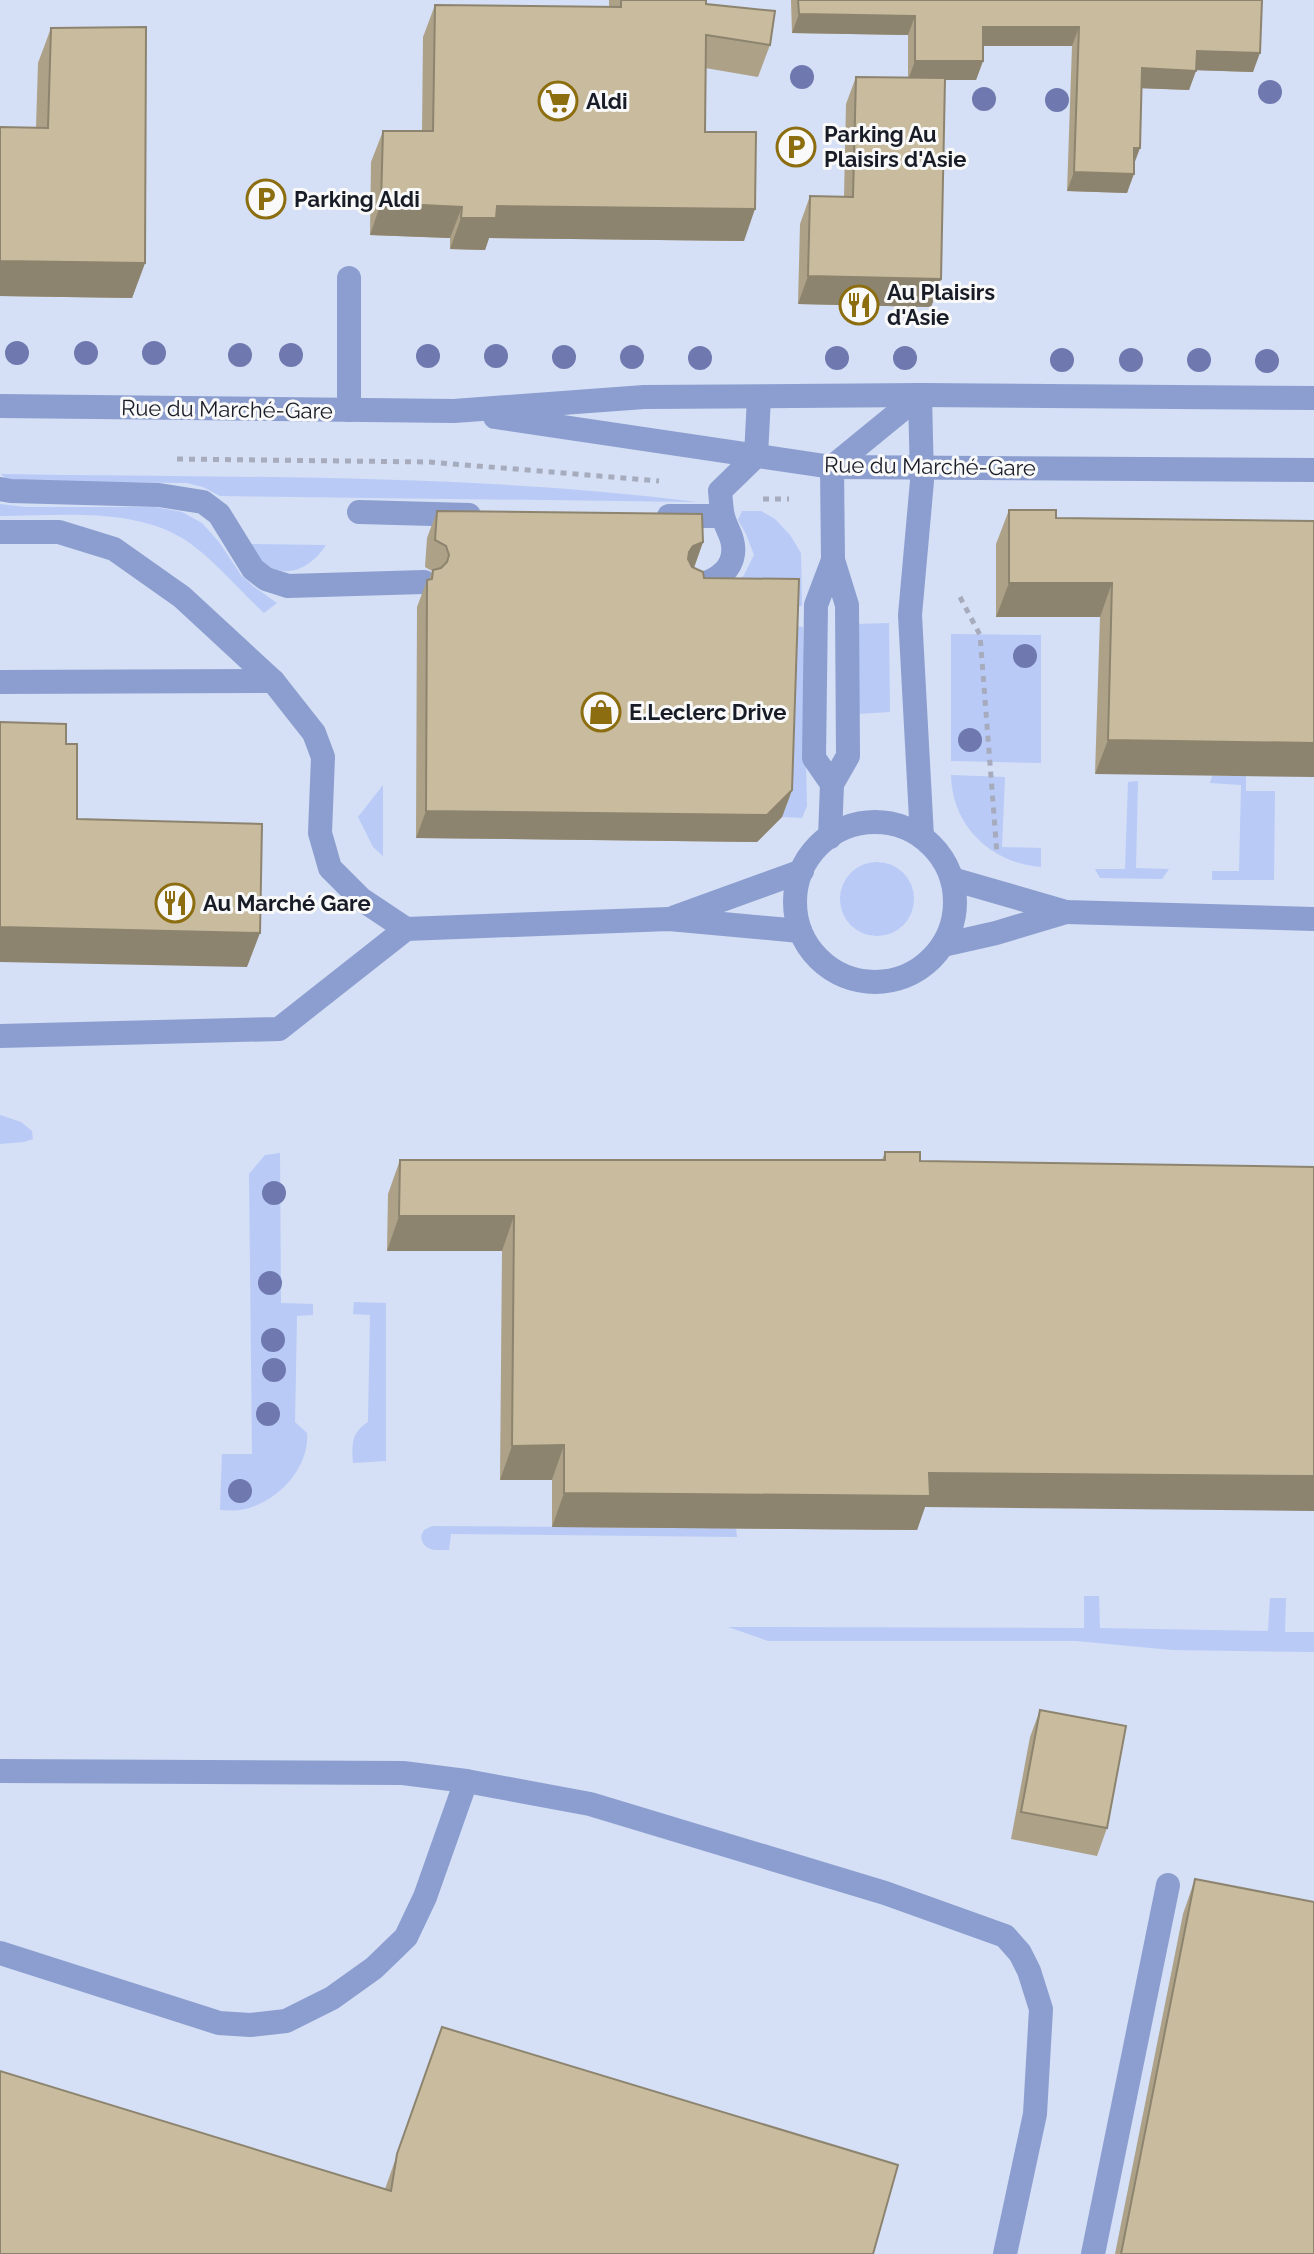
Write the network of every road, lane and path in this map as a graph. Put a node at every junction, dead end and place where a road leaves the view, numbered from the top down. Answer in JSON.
{"nodes":[{"id":1,"x":349,"y":278,"type":"dead end"},
{"id":2,"x":920,"y":395,"type":"junction"},
{"id":3,"x":759,"y":397,"type":"junction"},
{"id":4,"x":1314,"y":398,"type":"edge"},
{"id":5,"x":0,"y":406,"type":"edge"},
{"id":6,"x":349,"y":410,"type":"junction"},
{"id":7,"x":454,"y":411,"type":"junction"},
{"id":8,"x":756,"y":456,"type":"junction"},
{"id":9,"x":169,"y":459,"type":"dead end"},
{"id":10,"x":832,"y":467,"type":"junction"},
{"id":11,"x":922,"y":467,"type":"junction"},
{"id":12,"x":1314,"y":470,"type":"edge"},
{"id":13,"x":0,"y":489,"type":"edge"},
{"id":14,"x":720,"y":491,"type":"junction"},
{"id":15,"x":359,"y":512,"type":"dead end"},
{"id":16,"x":493,"y":515,"type":"edge"},
{"id":17,"x":644,"y":516,"type":"edge"},
{"id":18,"x":722,"y":516,"type":"junction"},
{"id":19,"x":0,"y":532,"type":"edge"},
{"id":20,"x":833,"y":560,"type":"junction"},
{"id":21,"x":424,"y":582,"type":"edge"},
{"id":22,"x":693,"y":585,"type":"edge"},
{"id":23,"x":960,"y":597,"type":"dead end"},
{"id":24,"x":273,"y":681,"type":"junction"},
{"id":25,"x":0,"y":682,"type":"edge"},
{"id":26,"x":832,"y":784,"type":"junction"},
{"id":27,"x":830,"y":837,"type":"junction"},
{"id":28,"x":922,"y":837,"type":"junction"},
{"id":29,"x":997,"y":860,"type":"dead end"},
{"id":30,"x":802,"y":871,"type":"junction"},
{"id":31,"x":952,"y":879,"type":"junction"},
{"id":32,"x":1066,"y":912,"type":"junction"},
{"id":33,"x":669,"y":919,"type":"junction"},
{"id":34,"x":1314,"y":919,"type":"edge"},
{"id":35,"x":406,"y":929,"type":"junction"},
{"id":36,"x":800,"y":931,"type":"junction"},
{"id":37,"x":943,"y":945,"type":"junction"},
{"id":38,"x":0,"y":1036,"type":"edge"},
{"id":39,"x":0,"y":1771,"type":"edge"},
{"id":40,"x":466,"y":1781,"type":"junction"},
{"id":41,"x":1168,"y":1885,"type":"dead end"},
{"id":42,"x":0,"y":1953,"type":"edge"},
{"id":43,"x":1005,"y":2254,"type":"edge"},
{"id":44,"x":1093,"y":2254,"type":"edge"}],
"edges":[{"from":1,"to":6,"type":"street"},
{"from":2,"to":3,"type":"street","name":"Rue du Marché-Gare"},
{"from":2,"to":4,"type":"street","name":"Rue du Marché-Gare"},
{"from":2,"to":10,"type":"street"},
{"from":2,"to":11,"type":"street"},
{"from":3,"to":7,"type":"street","name":"Rue du Marché-Gare"},
{"from":3,"to":8,"type":"street"},
{"from":5,"to":6,"type":"street","name":"Rue du Marché-Gare"},
{"from":6,"to":7,"type":"street","name":"Rue du Marché-Gare"},
{"from":7,"to":8,"type":"street","name":"Rue du Marché-Gare"},
{"from":8,"to":10,"type":"street","name":"Rue du Marché-Gare"},
{"from":8,"to":14,"type":"street"},
{"from":9,"to":14,"type":"path"},
{"from":10,"to":11,"type":"street","name":"Rue du Marché-Gare"},
{"from":10,"to":20,"type":"street"},
{"from":11,"to":12,"type":"street","name":"Rue du Marché-Gare"},
{"from":11,"to":28,"type":"street"},
{"from":13,"to":21,"type":"street"},
{"from":14,"to":18,"type":"street"},
{"from":15,"to":16,"type":"street"},
{"from":17,"to":18,"type":"street"},
{"from":18,"to":22,"type":"street"},
{"from":19,"to":24,"type":"street"},
{"from":20,"to":26,"type":"street"},
{"from":20,"to":26,"type":"street"},
{"from":23,"to":29,"type":"path"},
{"from":24,"to":25,"type":"street"},
{"from":24,"to":35,"type":"street"},
{"from":26,"to":27,"type":"street"},
{"from":27,"to":28,"type":"street"},
{"from":27,"to":30,"type":"street"},
{"from":28,"to":31,"type":"street"},
{"from":30,"to":33,"type":"street"},
{"from":30,"to":36,"type":"street"},
{"from":31,"to":32,"type":"street"},
{"from":31,"to":37,"type":"street"},
{"from":32,"to":34,"type":"street"},
{"from":32,"to":37,"type":"street"},
{"from":33,"to":35,"type":"street"},
{"from":33,"to":36,"type":"street"},
{"from":35,"to":38,"type":"street"},
{"from":36,"to":37,"type":"street"},
{"from":39,"to":40,"type":"street"},
{"from":40,"to":42,"type":"street"},
{"from":40,"to":43,"type":"street"},
{"from":41,"to":44,"type":"street"}]}
